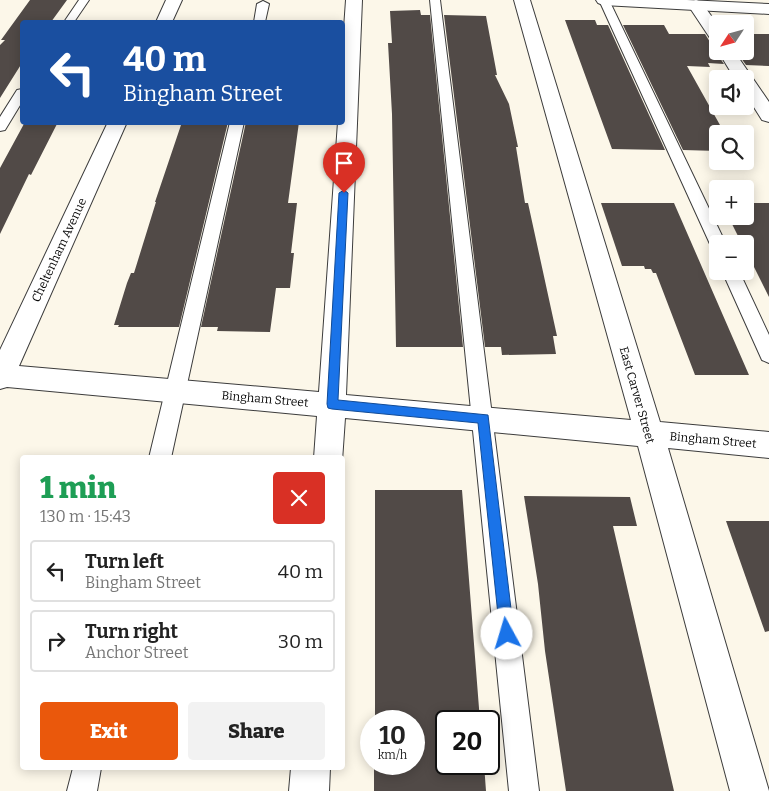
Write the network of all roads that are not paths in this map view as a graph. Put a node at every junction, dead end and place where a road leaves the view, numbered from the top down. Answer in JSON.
{"nodes":[{"id":1,"x":84,"y":0,"type":"edge"},
{"id":2,"x":174,"y":0,"type":"edge"},
{"id":3,"x":354,"y":0,"type":"edge"},
{"id":4,"x":435,"y":0,"type":"edge"},
{"id":5,"x":522,"y":0,"type":"edge"},
{"id":6,"x":604,"y":0,"type":"edge"},
{"id":7,"x":263,"y":4,"type":"dead end"},
{"id":8,"x":696,"y":6,"type":"junction"},
{"id":9,"x":769,"y":9,"type":"edge"},
{"id":10,"x":70,"y":20,"type":"edge"},
{"id":11,"x":165,"y":20,"type":"edge"},
{"id":12,"x":259,"y":20,"type":"edge"},
{"id":13,"x":709,"y":25,"type":"edge"},
{"id":14,"x":754,"y":93,"type":"edge"},
{"id":15,"x":20,"y":96,"type":"edge"},
{"id":16,"x":769,"y":116,"type":"edge"},
{"id":17,"x":117,"y":125,"type":"edge"},
{"id":18,"x":236,"y":125,"type":"edge"},
{"id":19,"x":0,"y":127,"type":"edge"},
{"id":20,"x":714,"y":235,"type":"edge"},
{"id":21,"x":734,"y":280,"type":"edge"},
{"id":22,"x":769,"y":355,"type":"edge"},
{"id":23,"x":0,"y":376,"type":"edge"},
{"id":24,"x":176,"y":391,"type":"junction"},
{"id":25,"x":332,"y":404,"type":"junction"},
{"id":26,"x":484,"y":419,"type":"junction"},
{"id":27,"x":649,"y":434,"type":"junction"},
{"id":28,"x":769,"y":445,"type":"edge"},
{"id":29,"x":161,"y":455,"type":"edge"},
{"id":30,"x":329,"y":455,"type":"edge"},
{"id":31,"x":87,"y":770,"type":"edge"},
{"id":32,"x":311,"y":770,"type":"edge"},
{"id":33,"x":82,"y":791,"type":"edge"},
{"id":34,"x":309,"y":791,"type":"edge"},
{"id":35,"x":524,"y":791,"type":"edge"},
{"id":36,"x":750,"y":791,"type":"edge"}],
"edges":[{"from":1,"to":10,"type":"lane"},
{"from":2,"to":11,"type":"street"},
{"from":3,"to":25,"type":"street"},
{"from":4,"to":26,"type":"lane"},
{"from":5,"to":27,"type":"street","name":"East Carver Street"},
{"from":6,"to":8,"type":"street"},
{"from":6,"to":20,"type":"lane"},
{"from":7,"to":12,"type":"lane"},
{"from":8,"to":9,"type":"street"},
{"from":8,"to":13,"type":"street"},
{"from":14,"to":16,"type":"street"},
{"from":15,"to":19,"type":"lane"},
{"from":17,"to":23,"type":"street","name":"Cheltenham Avenue"},
{"from":18,"to":24,"type":"lane"},
{"from":21,"to":22,"type":"lane"},
{"from":23,"to":24,"type":"street","name":"Bingham Street"},
{"from":24,"to":25,"type":"street","name":"Bingham Street"},
{"from":24,"to":29,"type":"lane"},
{"from":25,"to":26,"type":"street","name":"Bingham Street"},
{"from":25,"to":30,"type":"street"},
{"from":26,"to":27,"type":"street","name":"Bingham Street"},
{"from":26,"to":35,"type":"lane"},
{"from":27,"to":28,"type":"street","name":"Bingham Street"},
{"from":27,"to":36,"type":"street","name":"East Carver Street"},
{"from":31,"to":33,"type":"lane"},
{"from":32,"to":34,"type":"street"}]}
